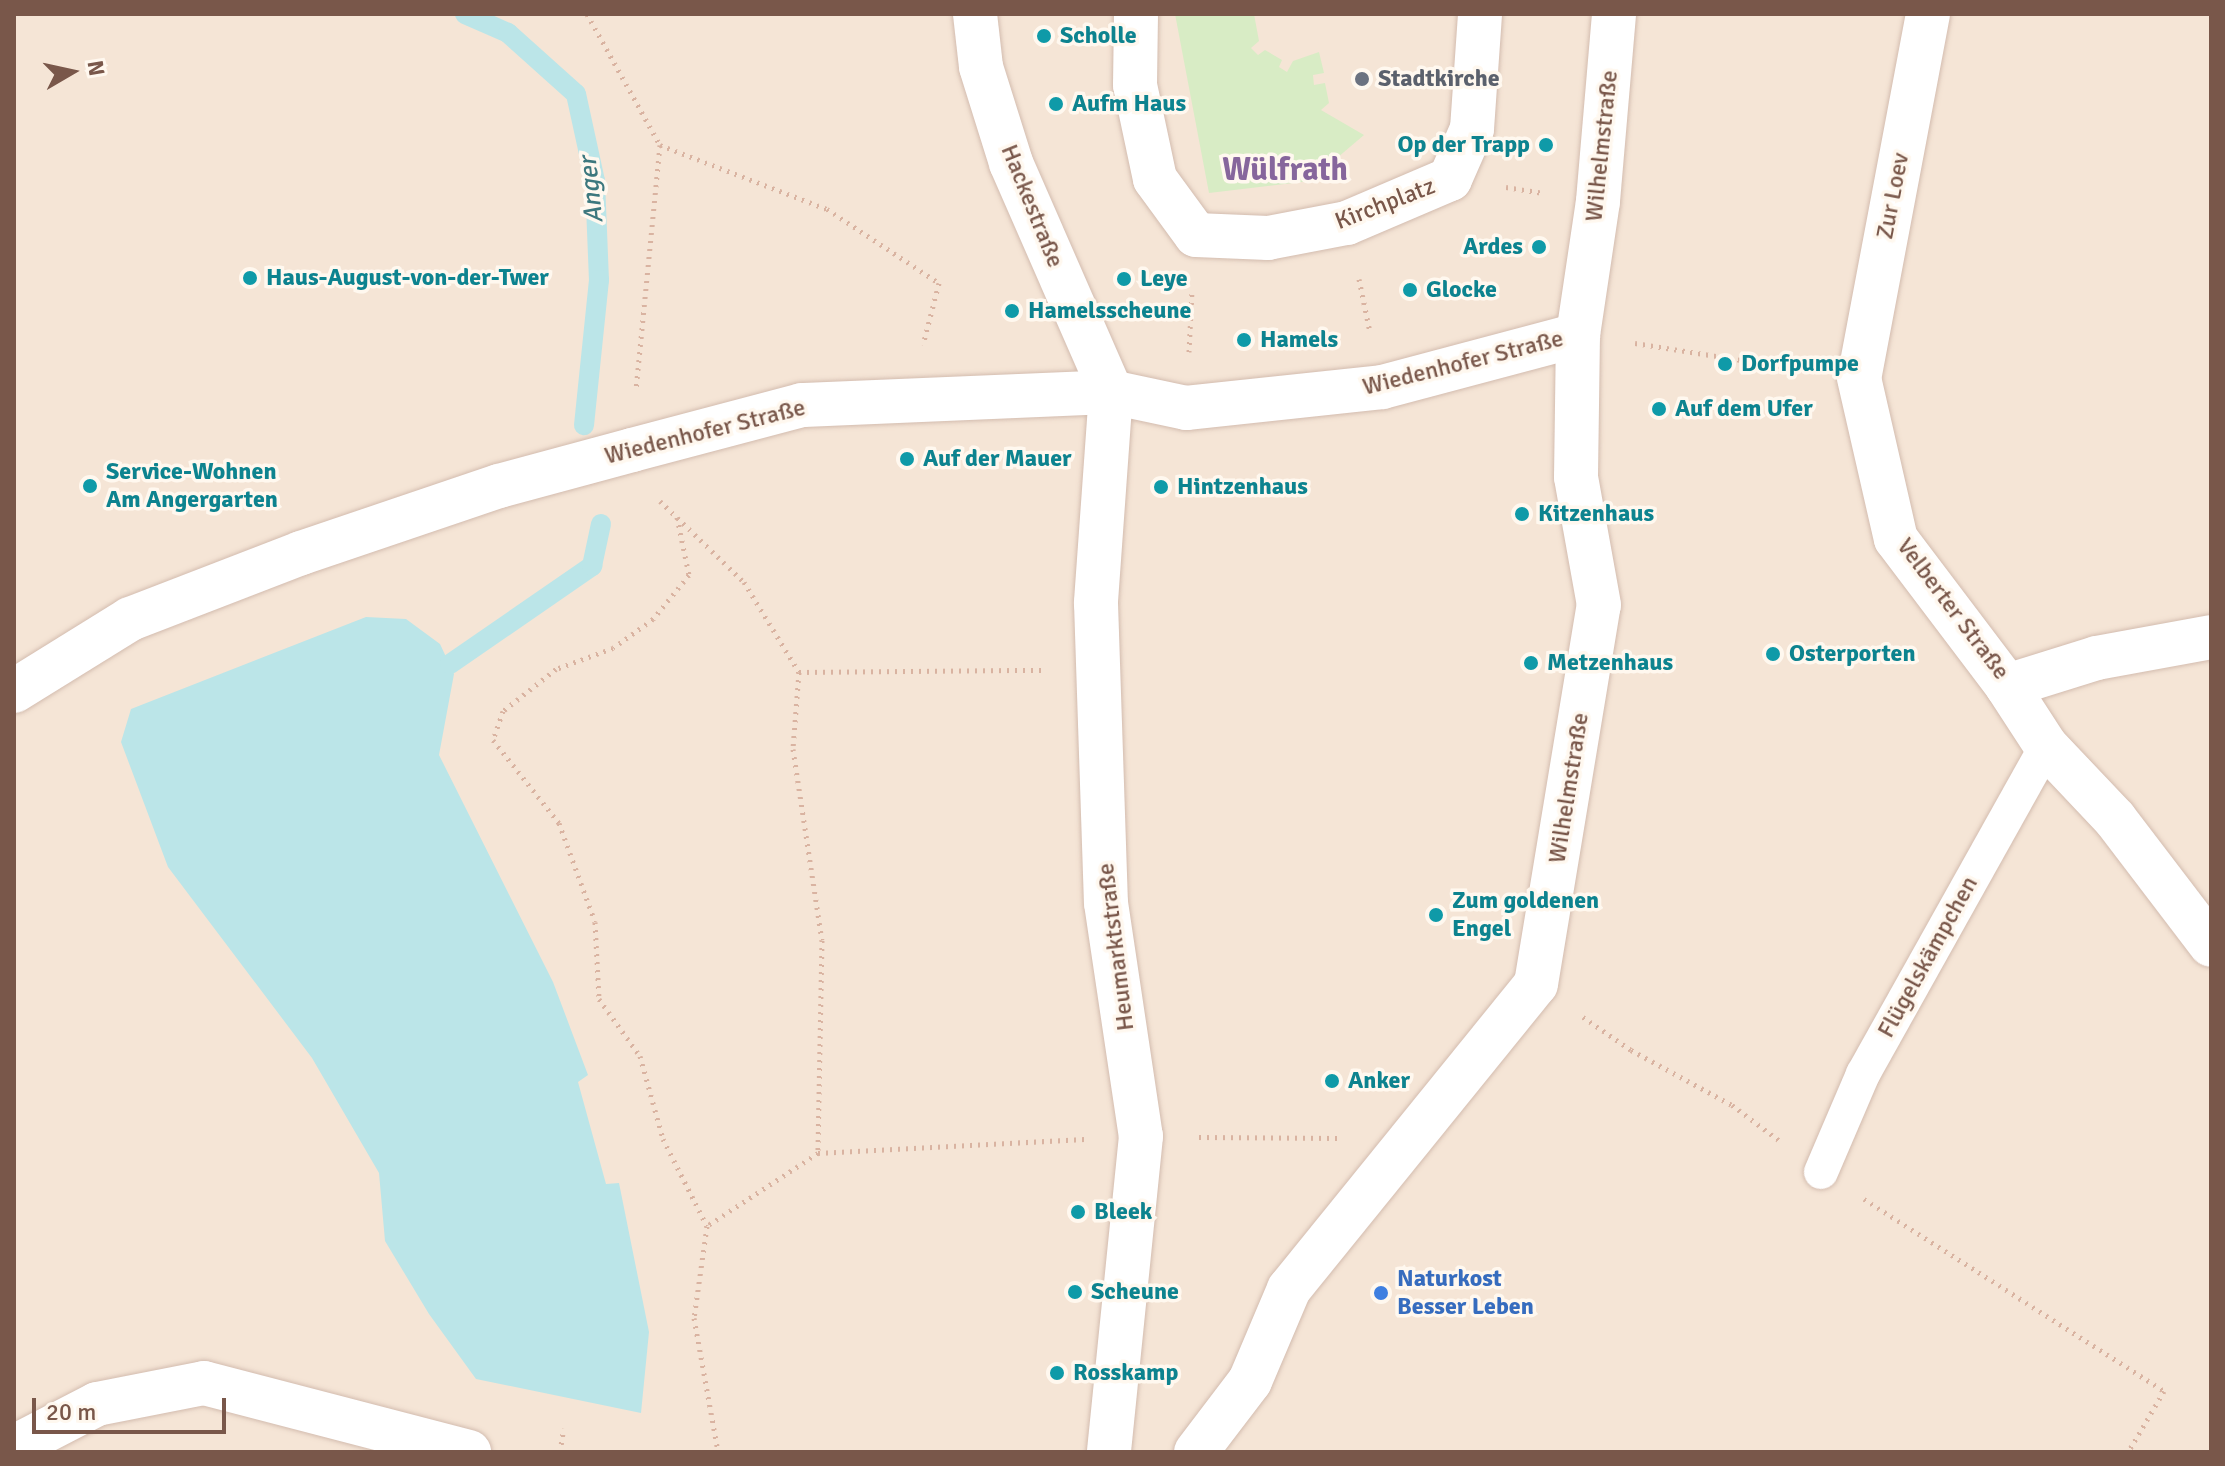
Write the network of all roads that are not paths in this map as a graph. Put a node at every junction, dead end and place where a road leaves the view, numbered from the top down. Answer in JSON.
{"nodes":[{"id":1,"x":975,"y":14,"type":"edge"},
{"id":2,"x":1136,"y":14,"type":"edge"},
{"id":3,"x":1480,"y":14,"type":"edge"},
{"id":4,"x":1614,"y":14,"type":"edge"},
{"id":5,"x":1928,"y":14,"type":"edge"},
{"id":6,"x":1578,"y":335,"type":"junction"},
{"id":7,"x":1859,"y":378,"type":"joint"},
{"id":8,"x":1111,"y":392,"type":"junction"},
{"id":9,"x":2211,"y":637,"type":"edge"},
{"id":10,"x":2007,"y":686,"type":"junction"},
{"id":11,"x":14,"y":691,"type":"edge"},
{"id":12,"x":2046,"y":746,"type":"junction"},
{"id":13,"x":2211,"y":945,"type":"edge"},
{"id":14,"x":1821,"y":1172,"type":"road end"},
{"id":15,"x":14,"y":1447,"type":"edge"},
{"id":16,"x":469,"y":1452,"type":"edge"},
{"id":17,"x":1109,"y":1452,"type":"edge"},
{"id":18,"x":1196,"y":1452,"type":"edge"}],
"edges":[{"from":1,"to":8,"type":"street","name":"Hackestraße"},
{"from":2,"to":3,"type":"street","name":"Kirchplatz"},
{"from":4,"to":6,"type":"street","name":"Wilhelmstraße"},
{"from":5,"to":7,"type":"street","name":"Zur Loev"},
{"from":6,"to":8,"type":"street","name":"Wiedenhofer Straße"},
{"from":6,"to":18,"type":"street","name":"Wilhelmstraße"},
{"from":7,"to":10,"type":"street","name":"Velberter Straße"},
{"from":8,"to":11,"type":"street","name":"Wiedenhofer Straße"},
{"from":8,"to":17,"type":"street","name":"Heumarktstraße"},
{"from":9,"to":10,"type":"street","name":"Velberter Straße"},
{"from":10,"to":12,"type":"street"},
{"from":12,"to":13,"type":"street"},
{"from":12,"to":14,"type":"lane","name":"Flügelskämpchen"},
{"from":15,"to":16,"type":"street"}]}
